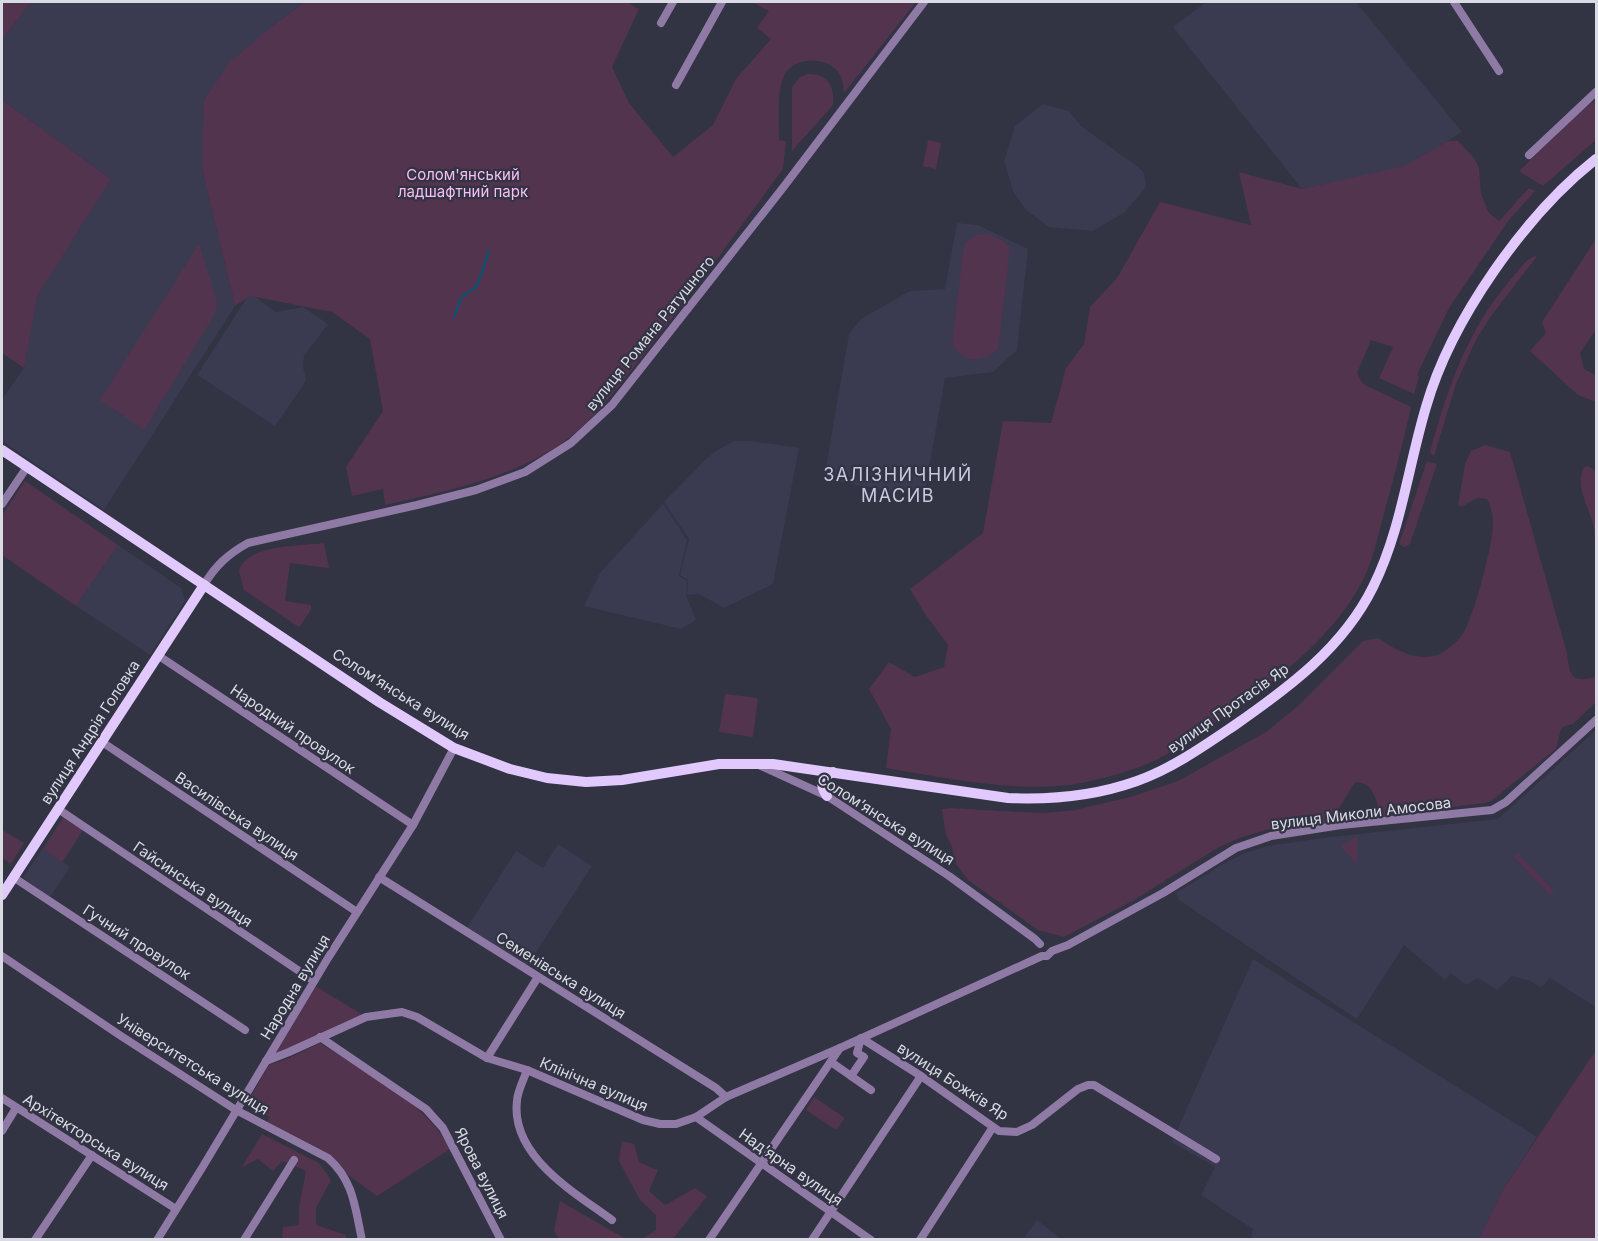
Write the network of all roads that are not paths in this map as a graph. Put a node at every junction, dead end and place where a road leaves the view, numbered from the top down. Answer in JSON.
{"nodes":[{"id":1,"x":673,"y":2,"type":"edge"},
{"id":2,"x":722,"y":2,"type":"edge"},
{"id":3,"x":924,"y":2,"type":"edge"},
{"id":4,"x":1454,"y":2,"type":"edge"},
{"id":5,"x":662,"y":23,"type":"dead end"},
{"id":6,"x":1499,"y":71,"type":"dead end"},
{"id":7,"x":676,"y":85,"type":"dead end"},
{"id":8,"x":1596,"y":92,"type":"edge"},
{"id":9,"x":1529,"y":154,"type":"dead end"},
{"id":10,"x":1596,"y":159,"type":"edge"},
{"id":11,"x":2,"y":450,"type":"edge"},
{"id":12,"x":27,"y":467,"type":"junction"},
{"id":13,"x":2,"y":504,"type":"edge"},
{"id":14,"x":204,"y":585,"type":"junction"},
{"id":15,"x":159,"y":656,"type":"junction"},
{"id":16,"x":1596,"y":720,"type":"edge"},
{"id":17,"x":102,"y":742,"type":"junction"},
{"id":18,"x":454,"y":748,"type":"junction"},
{"id":19,"x":753,"y":763,"type":"junction"},
{"id":20,"x":833,"y":772,"type":"junction"},
{"id":21,"x":827,"y":796,"type":"junction"},
{"id":22,"x":57,"y":809,"type":"junction"},
{"id":23,"x":413,"y":825,"type":"junction"},
{"id":24,"x":13,"y":877,"type":"junction"},
{"id":25,"x":379,"y":877,"type":"junction"},
{"id":26,"x":2,"y":895,"type":"edge"},
{"id":27,"x":357,"y":912,"type":"junction"},
{"id":28,"x":1040,"y":944,"type":"junction"},
{"id":29,"x":1052,"y":951,"type":"junction"},
{"id":30,"x":2,"y":956,"type":"edge"},
{"id":31,"x":1042,"y":956,"type":"junction"},
{"id":32,"x":538,"y":976,"type":"junction"},
{"id":33,"x":314,"y":981,"type":"junction"},
{"id":34,"x":245,"y":1030,"type":"dead end"},
{"id":35,"x":320,"y":1037,"type":"junction"},
{"id":36,"x":861,"y":1038,"type":"junction"},
{"id":37,"x":840,"y":1048,"type":"junction"},
{"id":38,"x":487,"y":1058,"type":"junction"},
{"id":39,"x":266,"y":1061,"type":"junction"},
{"id":40,"x":831,"y":1062,"type":"junction"},
{"id":41,"x":527,"y":1070,"type":"junction"},
{"id":42,"x":851,"y":1076,"type":"junction"},
{"id":43,"x":921,"y":1076,"type":"junction"},
{"id":44,"x":872,"y":1090,"type":"dead end"},
{"id":45,"x":726,"y":1097,"type":"junction"},
{"id":46,"x":2,"y":1098,"type":"edge"},
{"id":47,"x":16,"y":1108,"type":"junction"},
{"id":48,"x":236,"y":1110,"type":"junction"},
{"id":49,"x":696,"y":1117,"type":"junction"},
{"id":50,"x":993,"y":1127,"type":"junction"},
{"id":51,"x":2,"y":1131,"type":"edge"},
{"id":52,"x":92,"y":1155,"type":"junction"},
{"id":53,"x":1216,"y":1159,"type":"dead end"},
{"id":54,"x":294,"y":1160,"type":"dead end"},
{"id":55,"x":760,"y":1162,"type":"junction"},
{"id":56,"x":176,"y":1209,"type":"junction"},
{"id":57,"x":831,"y":1211,"type":"junction"},
{"id":58,"x":612,"y":1221,"type":"dead end"},
{"id":59,"x":35,"y":1239,"type":"edge"},
{"id":60,"x":157,"y":1239,"type":"edge"},
{"id":61,"x":244,"y":1239,"type":"edge"},
{"id":62,"x":362,"y":1239,"type":"edge"},
{"id":63,"x":501,"y":1239,"type":"edge"},
{"id":64,"x":709,"y":1239,"type":"edge"},
{"id":65,"x":812,"y":1239,"type":"edge"},
{"id":66,"x":871,"y":1239,"type":"edge"},
{"id":67,"x":920,"y":1239,"type":"edge"}],
"edges":[{"from":1,"to":5,"type":"street"},
{"from":2,"to":7,"type":"street"},
{"from":3,"to":14,"type":"street","name":"вулиця Романа Ратушного"},
{"from":4,"to":6,"type":"street"},
{"from":8,"to":9,"type":"street"},
{"from":10,"to":20,"type":"main road","name":"вулиця Протасів Яр"},
{"from":11,"to":12,"type":"main road","name":"Соломʼянська вулиця"},
{"from":12,"to":13,"type":"street"},
{"from":12,"to":14,"type":"main road","name":"Соломʼянська вулиця"},
{"from":14,"to":15,"type":"main road","name":"вулиця Андрія Головка"},
{"from":14,"to":18,"type":"main road","name":"Соломʼянська вулиця"},
{"from":15,"to":17,"type":"main road","name":"вулиця Андрія Головка"},
{"from":15,"to":23,"type":"street","name":"Народний провулок"},
{"from":16,"to":29,"type":"street","name":"вулиця Миколи Амосова"},
{"from":17,"to":22,"type":"main road","name":"вулиця Андрія Головка"},
{"from":17,"to":27,"type":"street","name":"Василівська вулиця"},
{"from":18,"to":19,"type":"main road","name":"Соломʼянська вулиця"},
{"from":18,"to":23,"type":"street","name":"Народна вулиця"},
{"from":19,"to":20,"type":"main road","name":"вулиця Протасів Яр"},
{"from":19,"to":21,"type":"street","name":"Соломʼянська вулиця"},
{"from":20,"to":21,"type":"main road"},
{"from":21,"to":28,"type":"street","name":"Соломʼянська вулиця"},
{"from":22,"to":24,"type":"main road","name":"вулиця Андрія Головка"},
{"from":22,"to":33,"type":"street","name":"Гайсинська вулиця"},
{"from":23,"to":25,"type":"street","name":"Народна вулиця"},
{"from":24,"to":26,"type":"main road","name":"вулиця Андрія Головка"},
{"from":24,"to":34,"type":"street","name":"Гучний провулок"},
{"from":25,"to":27,"type":"street","name":"Народна вулиця"},
{"from":25,"to":32,"type":"street","name":"Семенівська вулиця"},
{"from":27,"to":33,"type":"street","name":"Народна вулиця"},
{"from":28,"to":29,"type":"street"},
{"from":28,"to":31,"type":"street"},
{"from":29,"to":31,"type":"street"},
{"from":30,"to":48,"type":"street","name":"Університетська вулиця"},
{"from":31,"to":36,"type":"street","name":"Клінічна вулиця"},
{"from":32,"to":38,"type":"street"},
{"from":32,"to":45,"type":"street","name":"Семенівська вулиця"},
{"from":33,"to":39,"type":"street","name":"Народна вулиця"},
{"from":35,"to":38,"type":"street","name":"Клінічна вулиця"},
{"from":35,"to":39,"type":"street","name":"Клінічна вулиця"},
{"from":35,"to":63,"type":"street","name":"Ярова вулиця"},
{"from":36,"to":37,"type":"street","name":"Клінічна вулиця"},
{"from":36,"to":42,"type":"street"},
{"from":36,"to":43,"type":"street","name":"вулиця Божків Яр"},
{"from":37,"to":40,"type":"street"},
{"from":37,"to":45,"type":"street","name":"Клінічна вулиця"},
{"from":38,"to":41,"type":"street","name":"Клінічна вулиця"},
{"from":39,"to":48,"type":"street","name":"Народна вулиця"},
{"from":40,"to":42,"type":"street"},
{"from":40,"to":55,"type":"street"},
{"from":41,"to":49,"type":"street","name":"Клінічна вулиця"},
{"from":41,"to":58,"type":"street"},
{"from":42,"to":44,"type":"street"},
{"from":43,"to":50,"type":"street","name":"вулиця Божків Яр"},
{"from":43,"to":57,"type":"street"},
{"from":45,"to":49,"type":"street","name":"Клінічна вулиця"},
{"from":46,"to":47,"type":"street","name":"Архітекторська вулиця"},
{"from":47,"to":51,"type":"street"},
{"from":47,"to":52,"type":"street","name":"Архітекторська вулиця"},
{"from":48,"to":56,"type":"street","name":"Народна вулиця"},
{"from":48,"to":62,"type":"street","name":"Університетська вулиця"},
{"from":49,"to":55,"type":"street","name":"Надʼярна вулиця"},
{"from":50,"to":53,"type":"street","name":"вулиця Божків Яр"},
{"from":50,"to":67,"type":"street"},
{"from":52,"to":56,"type":"street","name":"Архітекторська вулиця"},
{"from":52,"to":59,"type":"street"},
{"from":54,"to":61,"type":"street"},
{"from":55,"to":57,"type":"street","name":"Надʼярна вулиця"},
{"from":55,"to":64,"type":"street"},
{"from":56,"to":60,"type":"street","name":"Народна вулиця"},
{"from":57,"to":65,"type":"street"},
{"from":57,"to":66,"type":"street","name":"Надʼярна вулиця"}]}
